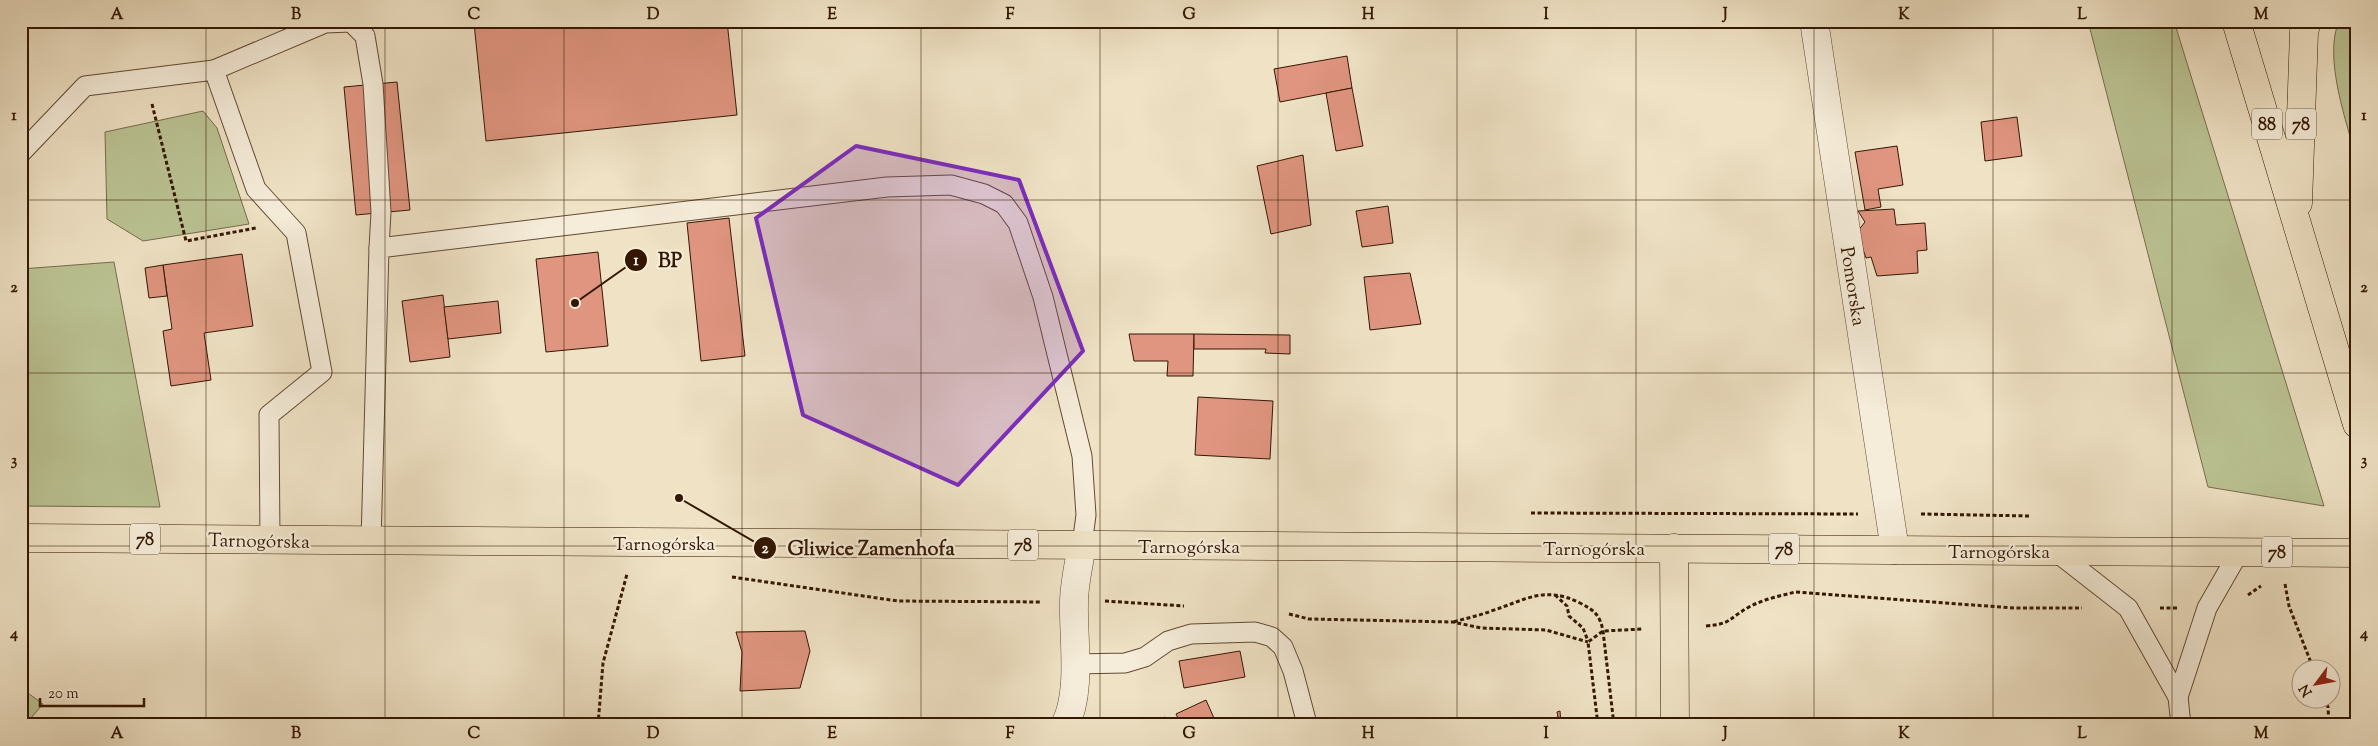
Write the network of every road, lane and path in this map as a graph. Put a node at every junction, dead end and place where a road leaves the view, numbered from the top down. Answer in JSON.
{"nodes":[{"id":1,"x":1814,"y":21,"type":"edge"},
{"id":2,"x":2236,"y":21,"type":"edge"},
{"id":3,"x":2307,"y":21,"type":"edge"},
{"id":4,"x":214,"y":70,"type":"junction"},
{"id":5,"x":148,"y":78,"type":"junction"},
{"id":6,"x":21,"y":153,"type":"edge"},
{"id":7,"x":286,"y":223,"type":"junction"},
{"id":8,"x":2298,"y":227,"type":"junction"},
{"id":9,"x":379,"y":248,"type":"junction"},
{"id":10,"x":2357,"y":424,"type":"edge"},
{"id":11,"x":21,"y":538,"type":"edge"},
{"id":12,"x":270,"y":540,"type":"junction"},
{"id":13,"x":371,"y":542,"type":"junction"},
{"id":14,"x":1082,"y":545,"type":"junction"},
{"id":15,"x":1674,"y":548,"type":"junction"},
{"id":16,"x":1895,"y":550,"type":"junction"},
{"id":17,"x":2055,"y":551,"type":"junction"},
{"id":18,"x":2240,"y":552,"type":"junction"},
{"id":19,"x":2357,"y":553,"type":"edge"},
{"id":20,"x":618,"y":572,"type":"dead end"},
{"id":21,"x":724,"y":576,"type":"dead end"},
{"id":22,"x":2279,"y":583,"type":"dead end"},
{"id":23,"x":2285,"y":583,"type":"junction"},
{"id":24,"x":2295,"y":583,"type":"dead end"},
{"id":25,"x":2266,"y":585,"type":"dead end"},
{"id":26,"x":1553,"y":593,"type":"junction"},
{"id":27,"x":1074,"y":600,"type":"junction"},
{"id":28,"x":1192,"y":606,"type":"dead end"},
{"id":29,"x":2128,"y":608,"type":"junction"},
{"id":30,"x":2206,"y":608,"type":"junction"},
{"id":31,"x":1285,"y":612,"type":"dead end"},
{"id":32,"x":1453,"y":622,"type":"junction"},
{"id":33,"x":1724,"y":625,"type":"dead end"},
{"id":34,"x":1604,"y":631,"type":"junction"},
{"id":35,"x":1588,"y":642,"type":"junction"},
{"id":36,"x":2309,"y":658,"type":"edge"},
{"id":37,"x":1075,"y":664,"type":"junction"},
{"id":38,"x":2178,"y":697,"type":"junction"},
{"id":39,"x":2328,"y":708,"type":"edge"},
{"id":40,"x":1307,"y":724,"type":"edge"},
{"id":41,"x":598,"y":725,"type":"edge"},
{"id":42,"x":1065,"y":725,"type":"edge"},
{"id":43,"x":1598,"y":725,"type":"edge"},
{"id":44,"x":1614,"y":725,"type":"edge"},
{"id":45,"x":1675,"y":725,"type":"edge"},
{"id":46,"x":2181,"y":725,"type":"edge"},
{"id":47,"x":2329,"y":725,"type":"edge"}],
"edges":[{"from":1,"to":16,"type":"street","name":"Pomorska"},
{"from":2,"to":8,"type":"main road","number":"88"},
{"from":3,"to":8,"type":"main road","number":"78"},
{"from":4,"to":5,"type":"lane"},
{"from":4,"to":7,"type":"lane"},
{"from":4,"to":9,"type":"lane"},
{"from":5,"to":6,"type":"lane"},
{"from":5,"to":7,"type":"path"},
{"from":7,"to":12,"type":"lane"},
{"from":8,"to":10,"type":"main road","number":"78"},
{"from":9,"to":13,"type":"lane"},
{"from":9,"to":14,"type":"lane"},
{"from":11,"to":12,"type":"main road","name":"Tarnogórska","number":"78"},
{"from":12,"to":13,"type":"main road","name":"Tarnogórska","number":"78"},
{"from":13,"to":14,"type":"main road","name":"Tarnogórska","number":"78"},
{"from":14,"to":15,"type":"main road","name":"Tarnogórska","number":"78"},
{"from":14,"to":27,"type":"street"},
{"from":15,"to":16,"type":"main road","name":"Tarnogórska","number":"78"},
{"from":15,"to":45,"type":"main road"},
{"from":16,"to":17,"type":"main road","name":"Tarnogórska","number":"78"},
{"from":17,"to":18,"type":"main road","name":"Tarnogórska","number":"78"},
{"from":17,"to":29,"type":"lane"},
{"from":18,"to":19,"type":"main road","name":"Tarnogórska","number":"78"},
{"from":18,"to":30,"type":"lane"},
{"from":20,"to":41,"type":"path"},
{"from":21,"to":27,"type":"path"},
{"from":22,"to":23,"type":"path"},
{"from":23,"to":24,"type":"path"},
{"from":23,"to":36,"type":"path"},
{"from":25,"to":30,"type":"path"},
{"from":26,"to":32,"type":"path"},
{"from":26,"to":34,"type":"path"},
{"from":26,"to":35,"type":"path"},
{"from":27,"to":28,"type":"path"},
{"from":27,"to":37,"type":"street"},
{"from":29,"to":30,"type":"path"},
{"from":29,"to":33,"type":"path"},
{"from":29,"to":38,"type":"lane"},
{"from":30,"to":38,"type":"lane"},
{"from":31,"to":32,"type":"path"},
{"from":32,"to":35,"type":"path"},
{"from":34,"to":35,"type":"path"},
{"from":34,"to":44,"type":"path"},
{"from":35,"to":43,"type":"path"},
{"from":37,"to":40,"type":"lane"},
{"from":37,"to":42,"type":"street"},
{"from":38,"to":46,"type":"lane"},
{"from":39,"to":47,"type":"path"}]}
